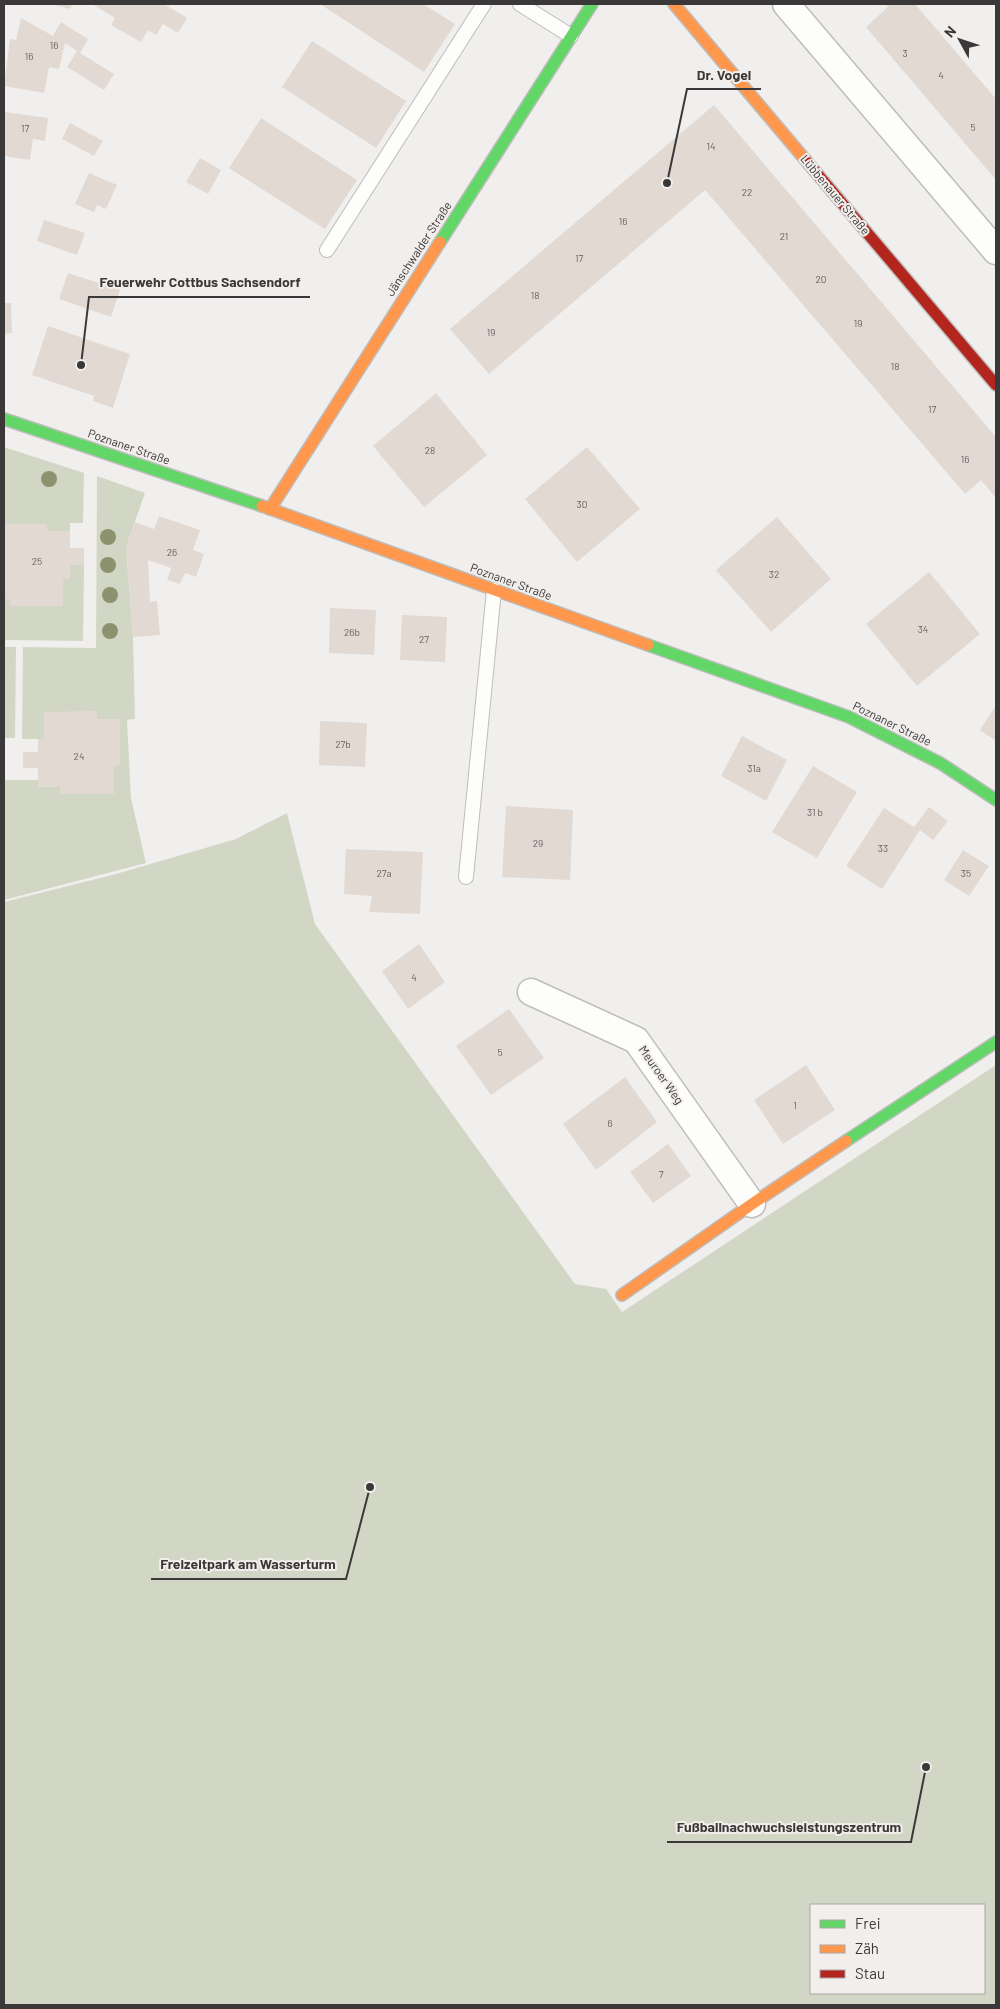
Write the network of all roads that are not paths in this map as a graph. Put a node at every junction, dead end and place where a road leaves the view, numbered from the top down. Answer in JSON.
{"nodes":[{"id":1,"x":484,"y":4,"type":"edge"},
{"id":2,"x":520,"y":4,"type":"edge"},
{"id":3,"x":592,"y":4,"type":"edge"},
{"id":4,"x":674,"y":4,"type":"edge"},
{"id":5,"x":786,"y":4,"type":"edge"},
{"id":6,"x":571,"y":36,"type":"junction"},
{"id":7,"x":327,"y":250,"type":"dead end"},
{"id":8,"x":996,"y":250,"type":"edge"},
{"id":9,"x":996,"y":386,"type":"edge"},
{"id":10,"x":4,"y":419,"type":"edge"},
{"id":11,"x":270,"y":509,"type":"junction"},
{"id":12,"x":494,"y":590,"type":"junction"},
{"id":13,"x":996,"y":800,"type":"edge"},
{"id":14,"x":466,"y":877,"type":"dead end"},
{"id":15,"x":531,"y":992,"type":"dead end"},
{"id":16,"x":996,"y":1042,"type":"edge"},
{"id":17,"x":752,"y":1204,"type":"junction"},
{"id":18,"x":622,"y":1295,"type":"dead end"}],
"edges":[{"from":1,"to":7,"type":"lane"},
{"from":2,"to":6,"type":"lane"},
{"from":3,"to":6,"type":"street","name":"Jänschwalder Straße"},
{"from":4,"to":9,"type":"street","name":"Lübbenauer Straße"},
{"from":5,"to":8,"type":"street"},
{"from":6,"to":11,"type":"street","name":"Jänschwalder Straße"},
{"from":10,"to":11,"type":"street","name":"Poznaner Straße"},
{"from":11,"to":12,"type":"street","name":"Poznaner Straße"},
{"from":12,"to":13,"type":"street","name":"Poznaner Straße"},
{"from":12,"to":14,"type":"lane"},
{"from":15,"to":17,"type":"street","name":"Meuroer Weg"},
{"from":16,"to":17,"type":"street"},
{"from":17,"to":18,"type":"street"}]}
